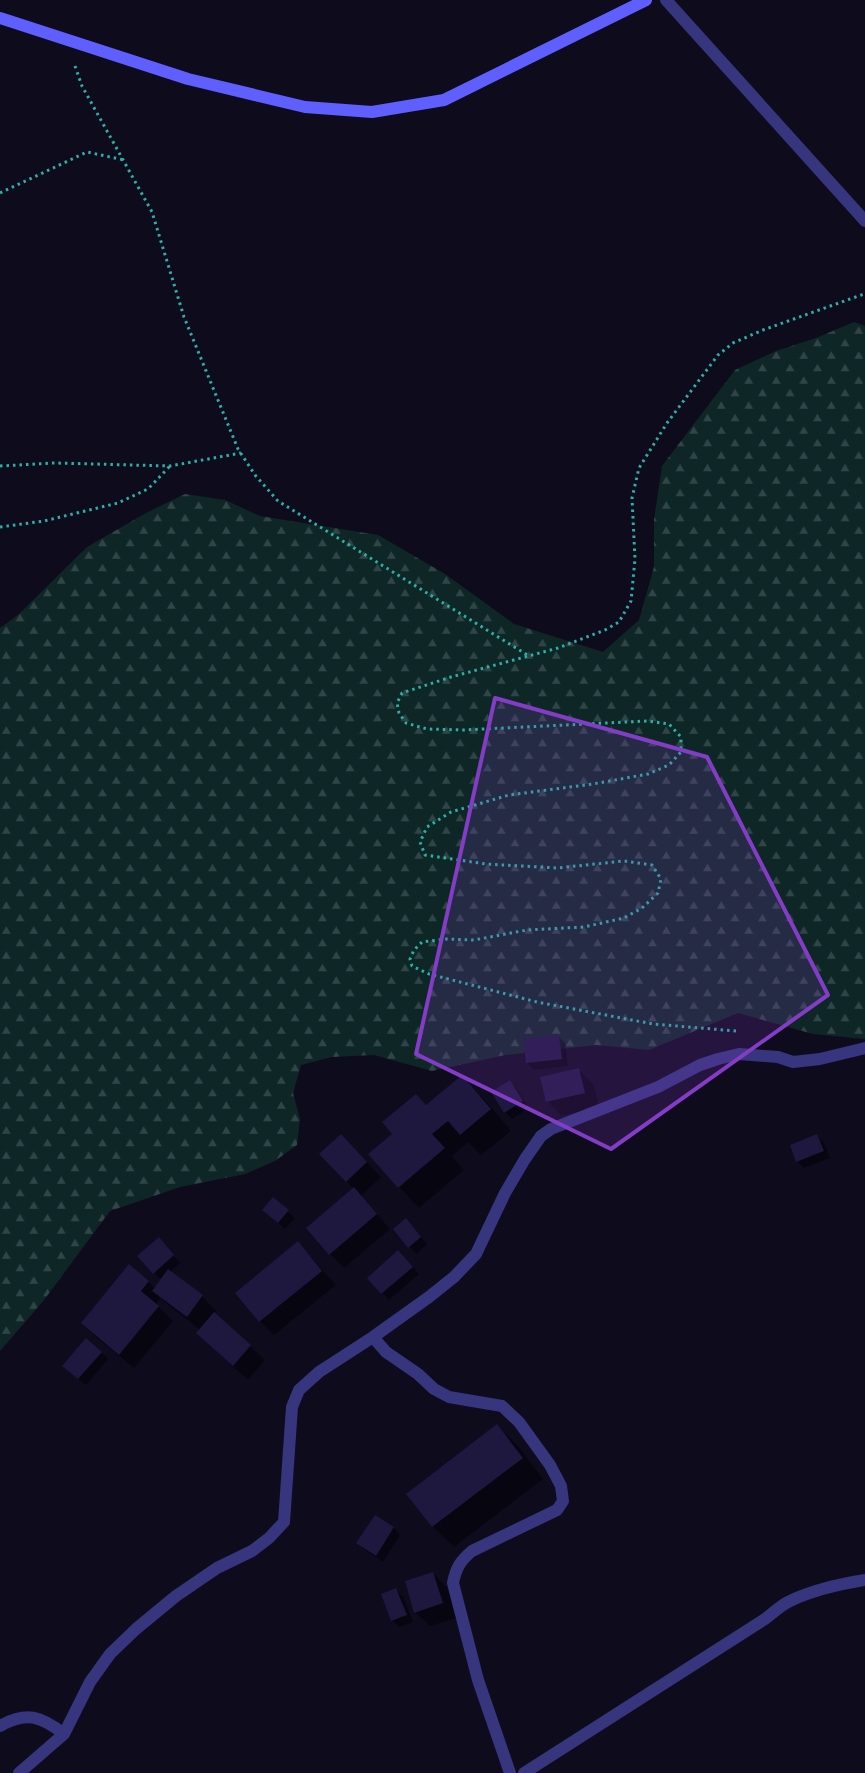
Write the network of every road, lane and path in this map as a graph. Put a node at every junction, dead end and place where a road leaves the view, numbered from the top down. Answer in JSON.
{"nodes":[{"id":1,"x":646,"y":0,"type":"edge"},
{"id":2,"x":666,"y":0,"type":"edge"},
{"id":3,"x":0,"y":18,"type":"edge"},
{"id":4,"x":71,"y":42,"type":"junction"},
{"id":5,"x":124,"y":160,"type":"junction"},
{"id":6,"x":0,"y":193,"type":"edge"},
{"id":7,"x":865,"y":221,"type":"edge"},
{"id":8,"x":864,"y":294,"type":"dead end"},
{"id":9,"x":241,"y":453,"type":"junction"},
{"id":10,"x":0,"y":466,"type":"edge"},
{"id":11,"x":170,"y":466,"type":"junction"},
{"id":12,"x":0,"y":527,"type":"edge"},
{"id":13,"x":530,"y":656,"type":"junction"},
{"id":14,"x":739,"y":1032,"type":"dead end"},
{"id":15,"x":865,"y":1048,"type":"edge"},
{"id":16,"x":374,"y":1337,"type":"junction"},
{"id":17,"x":865,"y":1580,"type":"edge"},
{"id":18,"x":0,"y":1726,"type":"edge"},
{"id":19,"x":64,"y":1734,"type":"junction"},
{"id":20,"x":19,"y":1773,"type":"edge"},
{"id":21,"x":510,"y":1773,"type":"edge"},
{"id":22,"x":524,"y":1773,"type":"edge"}],
"edges":[{"from":1,"to":4,"type":"street"},
{"from":2,"to":7,"type":"street"},
{"from":3,"to":4,"type":"street"},
{"from":4,"to":5,"type":"path"},
{"from":5,"to":6,"type":"path"},
{"from":5,"to":9,"type":"path"},
{"from":8,"to":13,"type":"path"},
{"from":9,"to":11,"type":"path"},
{"from":9,"to":13,"type":"path"},
{"from":10,"to":11,"type":"path"},
{"from":11,"to":12,"type":"path"},
{"from":13,"to":14,"type":"path"},
{"from":15,"to":16,"type":"street"},
{"from":16,"to":19,"type":"street"},
{"from":16,"to":21,"type":"street"},
{"from":17,"to":22,"type":"street"},
{"from":18,"to":19,"type":"street"},
{"from":19,"to":20,"type":"street"}]}
